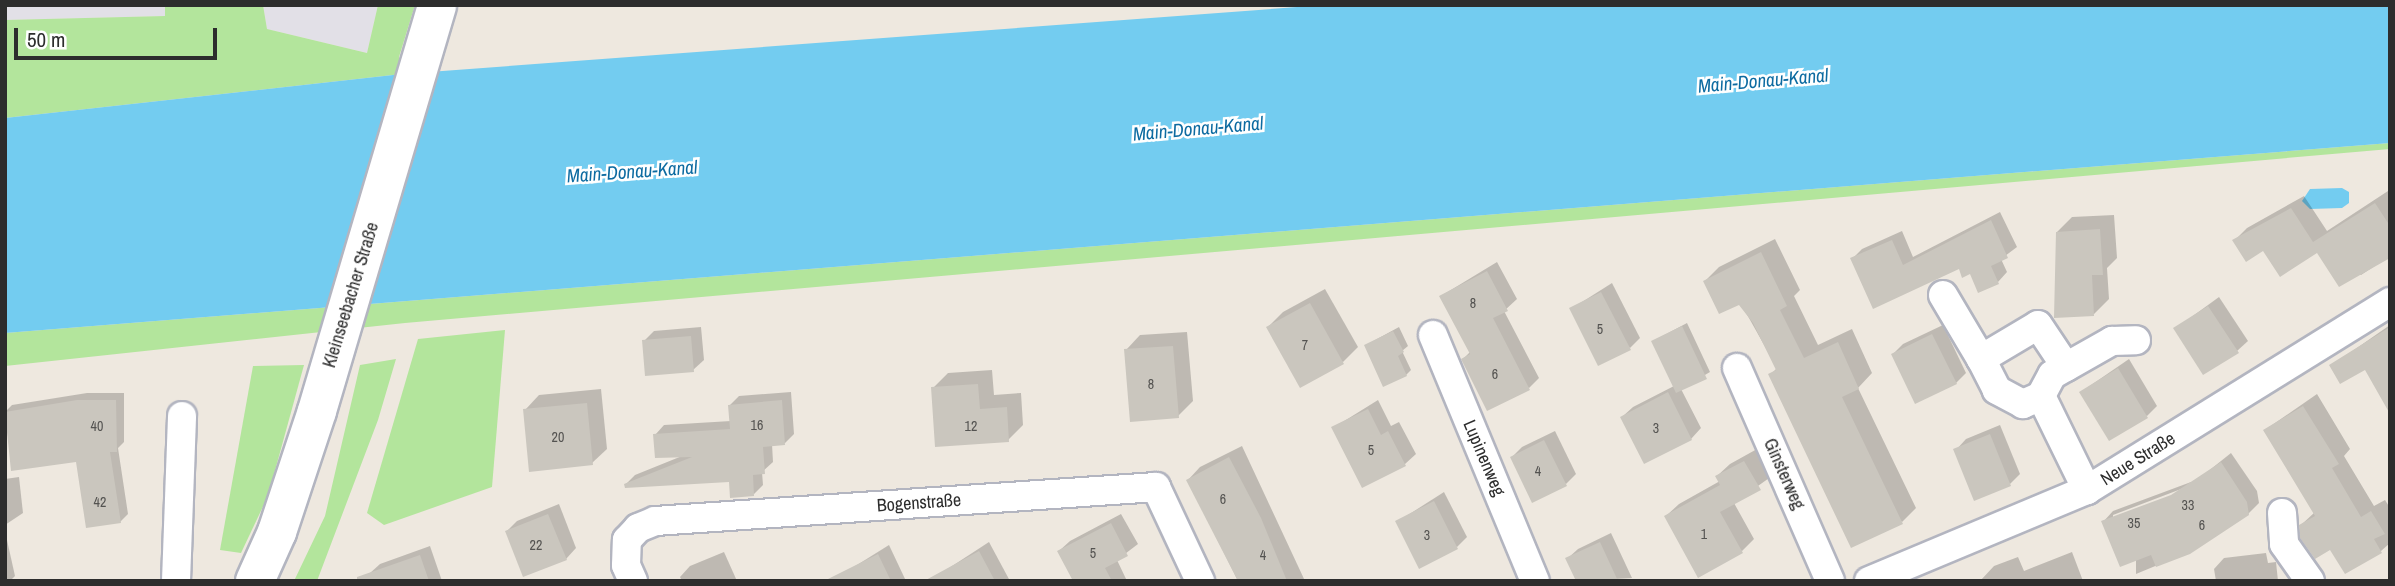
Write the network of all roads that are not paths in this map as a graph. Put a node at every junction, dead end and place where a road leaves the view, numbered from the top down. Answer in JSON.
{"nodes":[{"id":1,"x":437,"y":5,"type":"edge"},
{"id":2,"x":1943,"y":295,"type":"dead end"},
{"id":3,"x":2390,"y":302,"type":"edge"},
{"id":4,"x":1433,"y":335,"type":"dead end"},
{"id":5,"x":2136,"y":340,"type":"dead end"},
{"id":6,"x":1981,"y":359,"type":"junction"},
{"id":7,"x":2066,"y":367,"type":"junction"},
{"id":8,"x":1737,"y":368,"type":"dead end"},
{"id":9,"x":2041,"y":396,"type":"junction"},
{"id":10,"x":182,"y":416,"type":"dead end"},
{"id":11,"x":2087,"y":490,"type":"junction"},
{"id":12,"x":2282,"y":513,"type":"dead end"},
{"id":13,"x":176,"y":581,"type":"edge"},
{"id":14,"x":255,"y":581,"type":"edge"},
{"id":15,"x":634,"y":581,"type":"edge"},
{"id":16,"x":1199,"y":581,"type":"edge"},
{"id":17,"x":1535,"y":581,"type":"edge"},
{"id":18,"x":1830,"y":581,"type":"edge"},
{"id":19,"x":1869,"y":581,"type":"edge"},
{"id":20,"x":2310,"y":581,"type":"edge"}],
"edges":[{"from":1,"to":14,"type":"street","name":"Kleinseebacher Straße"},
{"from":2,"to":6,"type":"street"},
{"from":3,"to":11,"type":"street","name":"Neue Straße"},
{"from":4,"to":17,"type":"street","name":"Lupinenweg"},
{"from":5,"to":7,"type":"street"},
{"from":6,"to":7,"type":"street"},
{"from":6,"to":9,"type":"street"},
{"from":7,"to":9,"type":"street"},
{"from":8,"to":18,"type":"street","name":"Ginsterweg"},
{"from":9,"to":11,"type":"street"},
{"from":10,"to":13,"type":"street"},
{"from":11,"to":19,"type":"street","name":"Neue Straße"},
{"from":12,"to":20,"type":"street"},
{"from":15,"to":16,"type":"street","name":"Bogenstraße"}]}
